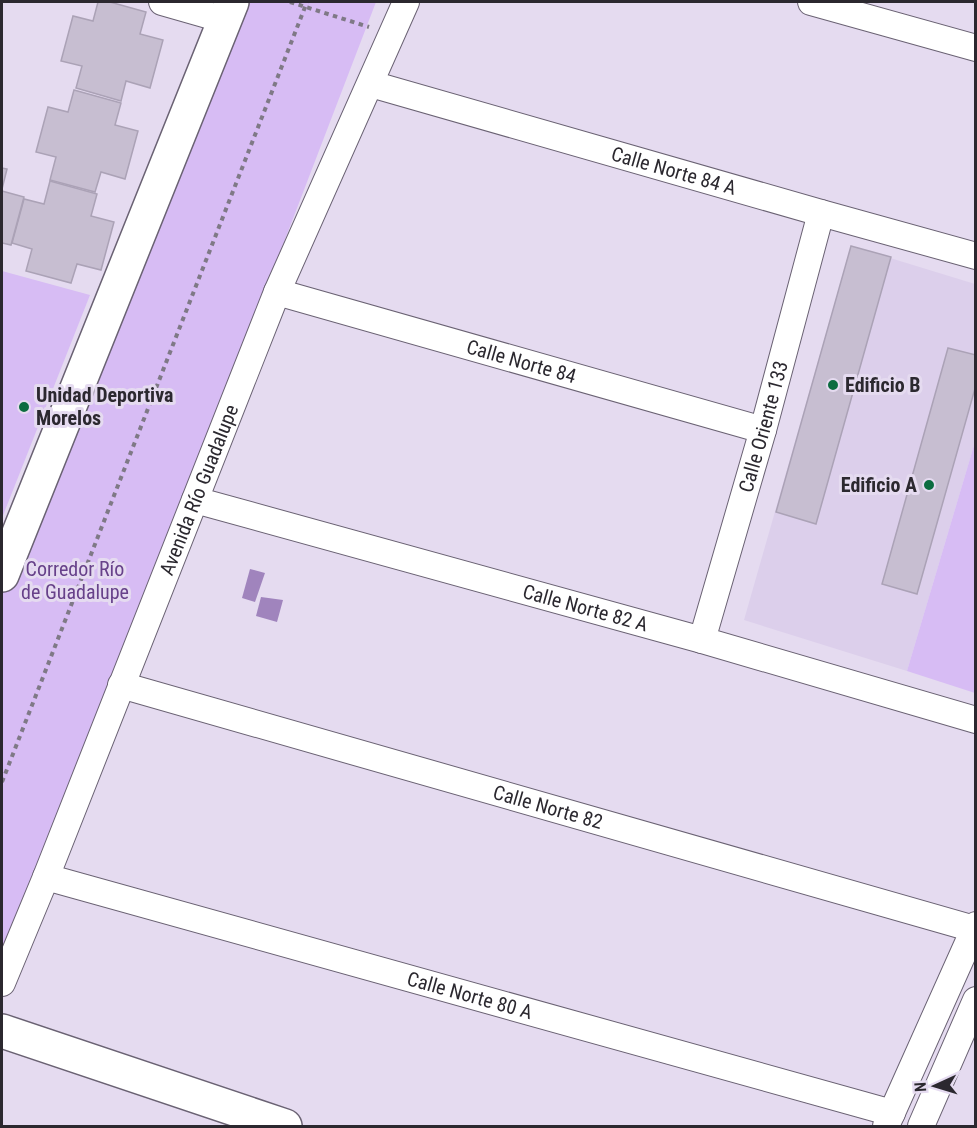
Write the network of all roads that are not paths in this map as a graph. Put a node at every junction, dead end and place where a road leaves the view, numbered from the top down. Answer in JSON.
{"nodes":[{"id":1,"x":162,"y":2,"type":"edge"},
{"id":2,"x":406,"y":2,"type":"edge"},
{"id":3,"x":811,"y":2,"type":"edge"},
{"id":4,"x":229,"y":10,"type":"edge"},
{"id":5,"x":975,"y":48,"type":"edge"},
{"id":6,"x":371,"y":84,"type":"junction"},
{"id":7,"x":821,"y":213,"type":"junction"},
{"id":8,"x":975,"y":256,"type":"edge"},
{"id":9,"x":278,"y":292,"type":"junction"},
{"id":10,"x":763,"y":430,"type":"junction"},
{"id":11,"x":195,"y":500,"type":"junction"},
{"id":12,"x":2,"y":575,"type":"edge"},
{"id":13,"x":702,"y":640,"type":"junction"},
{"id":14,"x":121,"y":685,"type":"junction"},
{"id":15,"x":975,"y":720,"type":"edge"},
{"id":16,"x":46,"y":877,"type":"junction"},
{"id":17,"x":975,"y":927,"type":"edge"},
{"id":18,"x":2,"y":983,"type":"edge"},
{"id":19,"x":975,"y":1000,"type":"edge"},
{"id":20,"x":2,"y":1031,"type":"edge"},
{"id":21,"x":889,"y":1120,"type":"edge"},
{"id":22,"x":927,"y":1125,"type":"edge"},
{"id":23,"x":285,"y":1126,"type":"edge"}],
"edges":[{"from":1,"to":4,"type":"street"},
{"from":2,"to":6,"type":"street","name":"Avenida Río Guadalupe"},
{"from":3,"to":5,"type":"street"},
{"from":4,"to":12,"type":"street"},
{"from":6,"to":7,"type":"street","name":"Calle Norte 84 A"},
{"from":6,"to":9,"type":"street","name":"Avenida Río Guadalupe"},
{"from":7,"to":8,"type":"street","name":"Calle Norte 84 A"},
{"from":7,"to":10,"type":"street","name":"Calle Oriente 133"},
{"from":9,"to":10,"type":"street","name":"Calle Norte 84"},
{"from":9,"to":11,"type":"street","name":"Avenida Río Guadalupe"},
{"from":10,"to":13,"type":"street","name":"Calle Oriente 133"},
{"from":11,"to":13,"type":"street","name":"Calle Norte 82 A"},
{"from":11,"to":14,"type":"street","name":"Avenida Río Guadalupe"},
{"from":13,"to":15,"type":"street","name":"Calle Norte 82 A"},
{"from":14,"to":16,"type":"street","name":"Avenida Río Guadalupe"},
{"from":14,"to":17,"type":"street","name":"Calle Norte 82"},
{"from":16,"to":18,"type":"street","name":"Avenida Río Guadalupe"},
{"from":16,"to":21,"type":"street","name":"Calle Norte 80 A"},
{"from":17,"to":21,"type":"street"},
{"from":19,"to":22,"type":"street"},
{"from":20,"to":23,"type":"street"}]}
